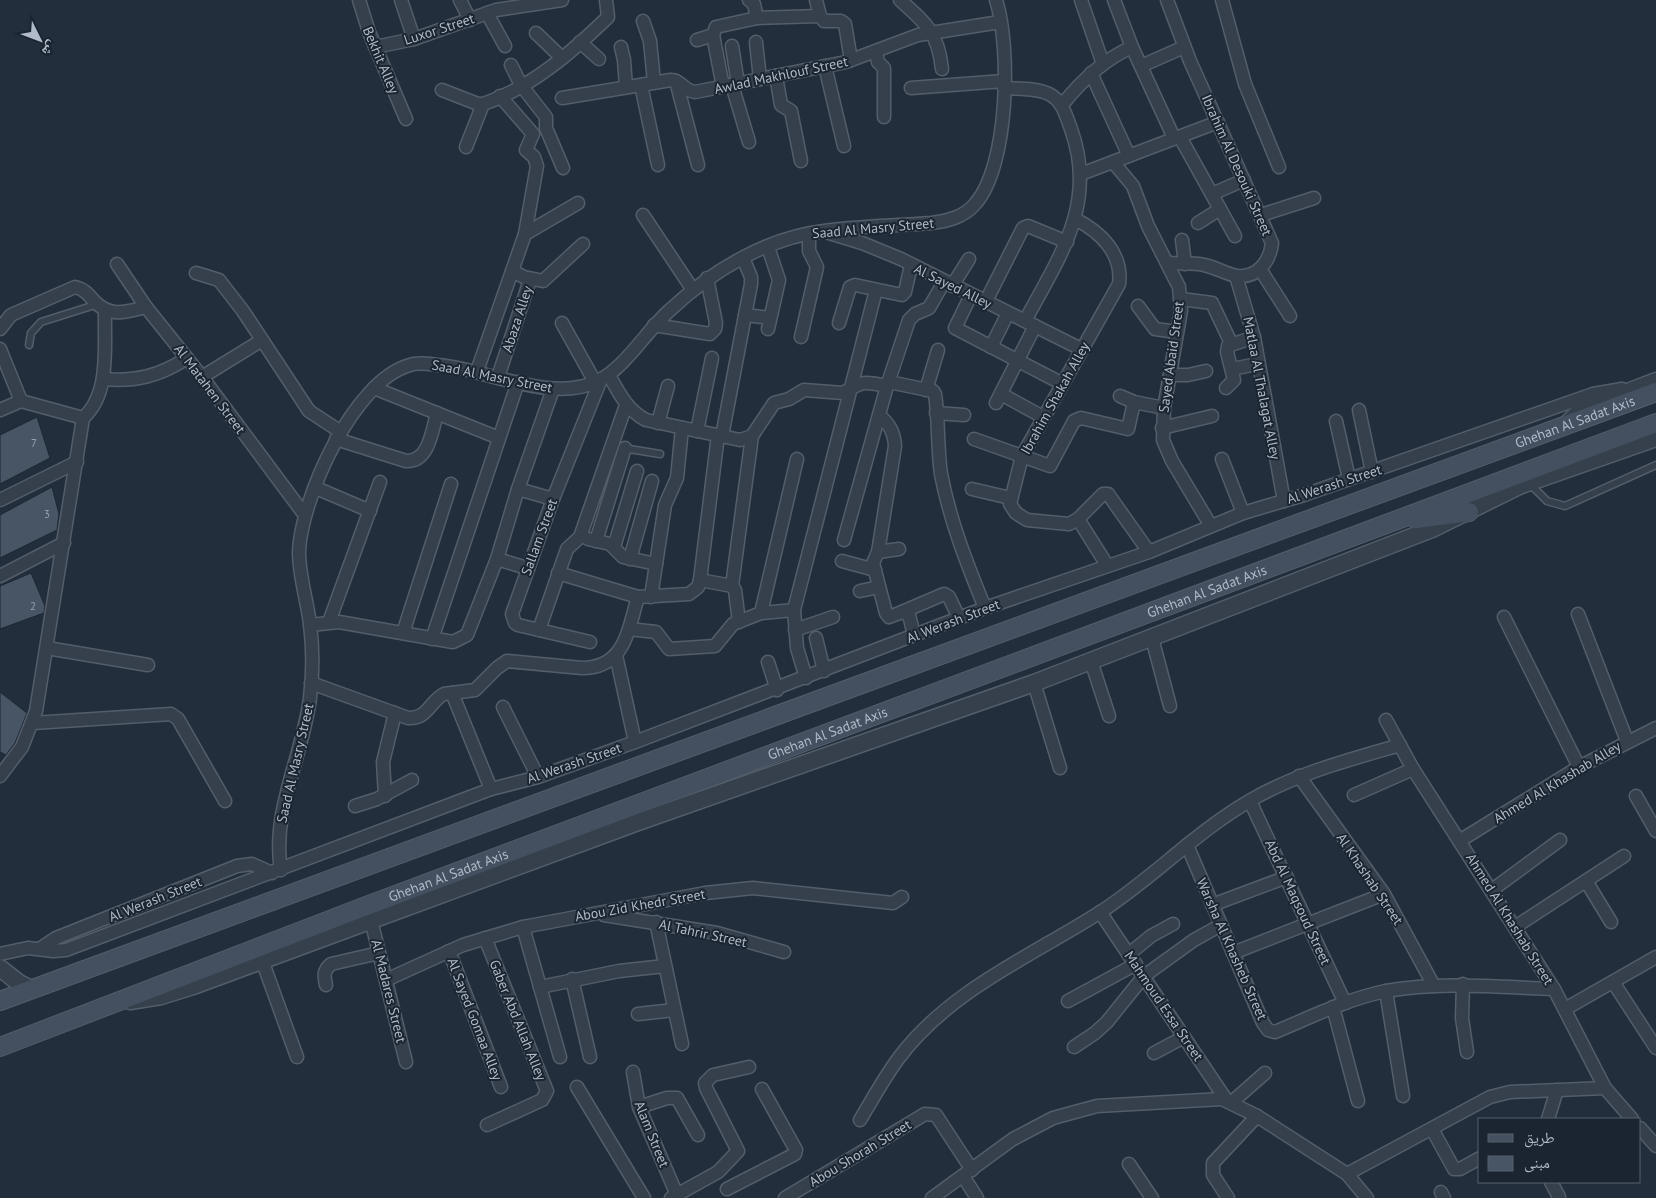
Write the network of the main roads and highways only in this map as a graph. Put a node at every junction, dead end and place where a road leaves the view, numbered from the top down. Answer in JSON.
{"nodes":[{"id":1,"x":1648,"y":390,"type":"edge"},
{"id":2,"x":1656,"y":423,"type":"edge"},
{"id":3,"x":1469,"y":512,"type":"road end"},
{"id":4,"x":1383,"y":524,"type":"junction"},
{"id":5,"x":0,"y":1001,"type":"edge"},
{"id":6,"x":0,"y":1047,"type":"edge"}],
"edges":[{"from":1,"to":5,"type":"main road","name":"Ghehan Al Sadat Axis"},
{"from":2,"to":4,"type":"main road","name":"Ghehan Al Sadat Axis"},
{"from":3,"to":4,"type":"main road"},
{"from":4,"to":6,"type":"main road","name":"Ghehan Al Sadat Axis"}]}
